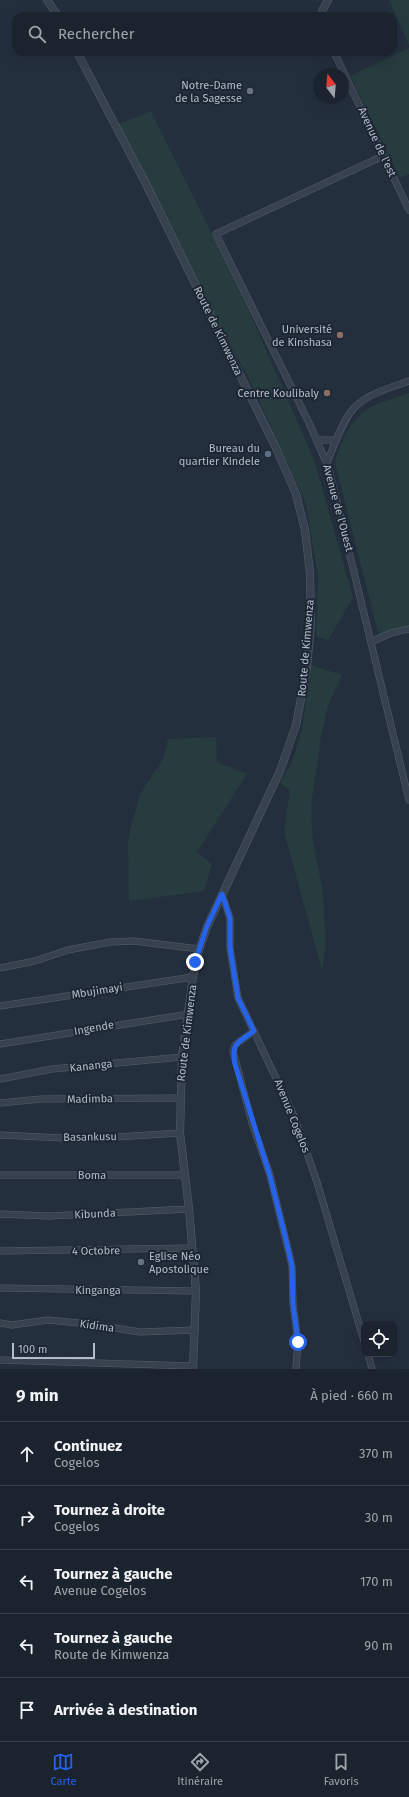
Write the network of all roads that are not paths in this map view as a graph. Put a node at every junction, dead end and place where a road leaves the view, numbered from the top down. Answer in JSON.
{"nodes":[{"id":1,"x":47,"y":0,"type":"edge"},
{"id":2,"x":328,"y":0,"type":"edge"},
{"id":3,"x":322,"y":11,"type":"dead end"},
{"id":4,"x":55,"y":12,"type":"edge"},
{"id":5,"x":79,"y":56,"type":"edge"},
{"id":6,"x":336,"y":56,"type":"edge"},
{"id":7,"x":383,"y":156,"type":"junction"},
{"id":8,"x":409,"y":210,"type":"edge"},
{"id":9,"x":409,"y":381,"type":"edge"},
{"id":10,"x":317,"y":440,"type":"junction"},
{"id":11,"x":336,"y":440,"type":"junction"},
{"id":12,"x":327,"y":463,"type":"junction"},
{"id":13,"x":409,"y":629,"type":"edge"},
{"id":14,"x":371,"y":642,"type":"junction"},
{"id":15,"x":409,"y":800,"type":"edge"},
{"id":16,"x":222,"y":894,"type":"junction"},
{"id":17,"x":199,"y":949,"type":"junction"},
{"id":18,"x":0,"y":968,"type":"edge"},
{"id":19,"x":193,"y":977,"type":"junction"},
{"id":20,"x":0,"y":1006,"type":"edge"},
{"id":21,"x":189,"y":1014,"type":"junction"},
{"id":22,"x":254,"y":1031,"type":"junction"},
{"id":23,"x":0,"y":1044,"type":"edge"},
{"id":24,"x":182,"y":1056,"type":"junction"},
{"id":25,"x":0,"y":1078,"type":"edge"},
{"id":26,"x":180,"y":1098,"type":"junction"},
{"id":27,"x":0,"y":1103,"type":"edge"},
{"id":28,"x":180,"y":1133,"type":"junction"},
{"id":29,"x":0,"y":1135,"type":"edge"},
{"id":30,"x":0,"y":1175,"type":"edge"},
{"id":31,"x":184,"y":1175,"type":"junction"},
{"id":32,"x":189,"y":1209,"type":"junction"},
{"id":33,"x":0,"y":1214,"type":"edge"},
{"id":34,"x":192,"y":1248,"type":"junction"},
{"id":35,"x":0,"y":1252,"type":"edge"},
{"id":36,"x":0,"y":1288,"type":"edge"},
{"id":37,"x":196,"y":1291,"type":"junction"},
{"id":38,"x":0,"y":1322,"type":"edge"},
{"id":39,"x":195,"y":1330,"type":"junction"},
{"id":40,"x":361,"y":1331,"type":"edge"},
{"id":41,"x":369,"y":1357,"type":"edge"},
{"id":42,"x":0,"y":1360,"type":"edge"},
{"id":43,"x":193,"y":1368,"type":"edge"},
{"id":44,"x":296,"y":1369,"type":"edge"},
{"id":45,"x":372,"y":1369,"type":"edge"}],
"edges":[{"from":1,"to":4,"type":"street"},
{"from":2,"to":3,"type":"street"},
{"from":5,"to":16,"type":"street","name":"Route de Kimwenza"},
{"from":6,"to":7,"type":"street","name":"Avenue de l'est"},
{"from":7,"to":8,"type":"street","name":"Avenue de l'est"},
{"from":7,"to":10,"type":"street","name":"Avenue de l'Ouest"},
{"from":9,"to":11,"type":"street"},
{"from":10,"to":11,"type":"street"},
{"from":10,"to":12,"type":"street","name":"Avenue de l'Ouest"},
{"from":11,"to":12,"type":"street"},
{"from":12,"to":14,"type":"street","name":"Avenue de l'Ouest"},
{"from":13,"to":14,"type":"street"},
{"from":14,"to":15,"type":"street","name":"Avenue de l'Ouest"},
{"from":16,"to":17,"type":"street","name":"Route de Kimwenza"},
{"from":16,"to":22,"type":"street","name":"Avenue Cogelos"},
{"from":17,"to":18,"type":"street"},
{"from":17,"to":19,"type":"street","name":"Route de Kimwenza"},
{"from":19,"to":20,"type":"street","name":"Mbujimayi"},
{"from":19,"to":21,"type":"street","name":"Route de Kimwenza"},
{"from":21,"to":23,"type":"street","name":"Ingende"},
{"from":21,"to":24,"type":"street","name":"Route de Kimwenza"},
{"from":22,"to":40,"type":"street","name":"Avenue Cogelos"},
{"from":22,"to":44,"type":"street"},
{"from":24,"to":25,"type":"street","name":"Kananga"},
{"from":24,"to":26,"type":"street","name":"Route de Kimwenza"},
{"from":26,"to":27,"type":"street","name":"Madimba"},
{"from":26,"to":28,"type":"street","name":"Route de Kimwenza"},
{"from":28,"to":29,"type":"street","name":"Basankusu"},
{"from":28,"to":31,"type":"street","name":"Route de Kimwenza"},
{"from":30,"to":31,"type":"street","name":"Boma"},
{"from":31,"to":32,"type":"street","name":"Route de Kimwenza"},
{"from":32,"to":33,"type":"street","name":"Kibunda"},
{"from":32,"to":34,"type":"street","name":"Route de Kimwenza"},
{"from":34,"to":35,"type":"street","name":"4 Octobre"},
{"from":34,"to":37,"type":"street","name":"Route de Kimwenza"},
{"from":36,"to":37,"type":"street","name":"Kinganga"},
{"from":37,"to":39,"type":"street","name":"Route de Kimwenza"},
{"from":38,"to":39,"type":"street","name":"Kidima"},
{"from":39,"to":43,"type":"street","name":"Route de Kimwenza"},
{"from":41,"to":45,"type":"street"},
{"from":42,"to":43,"type":"street"}]}
